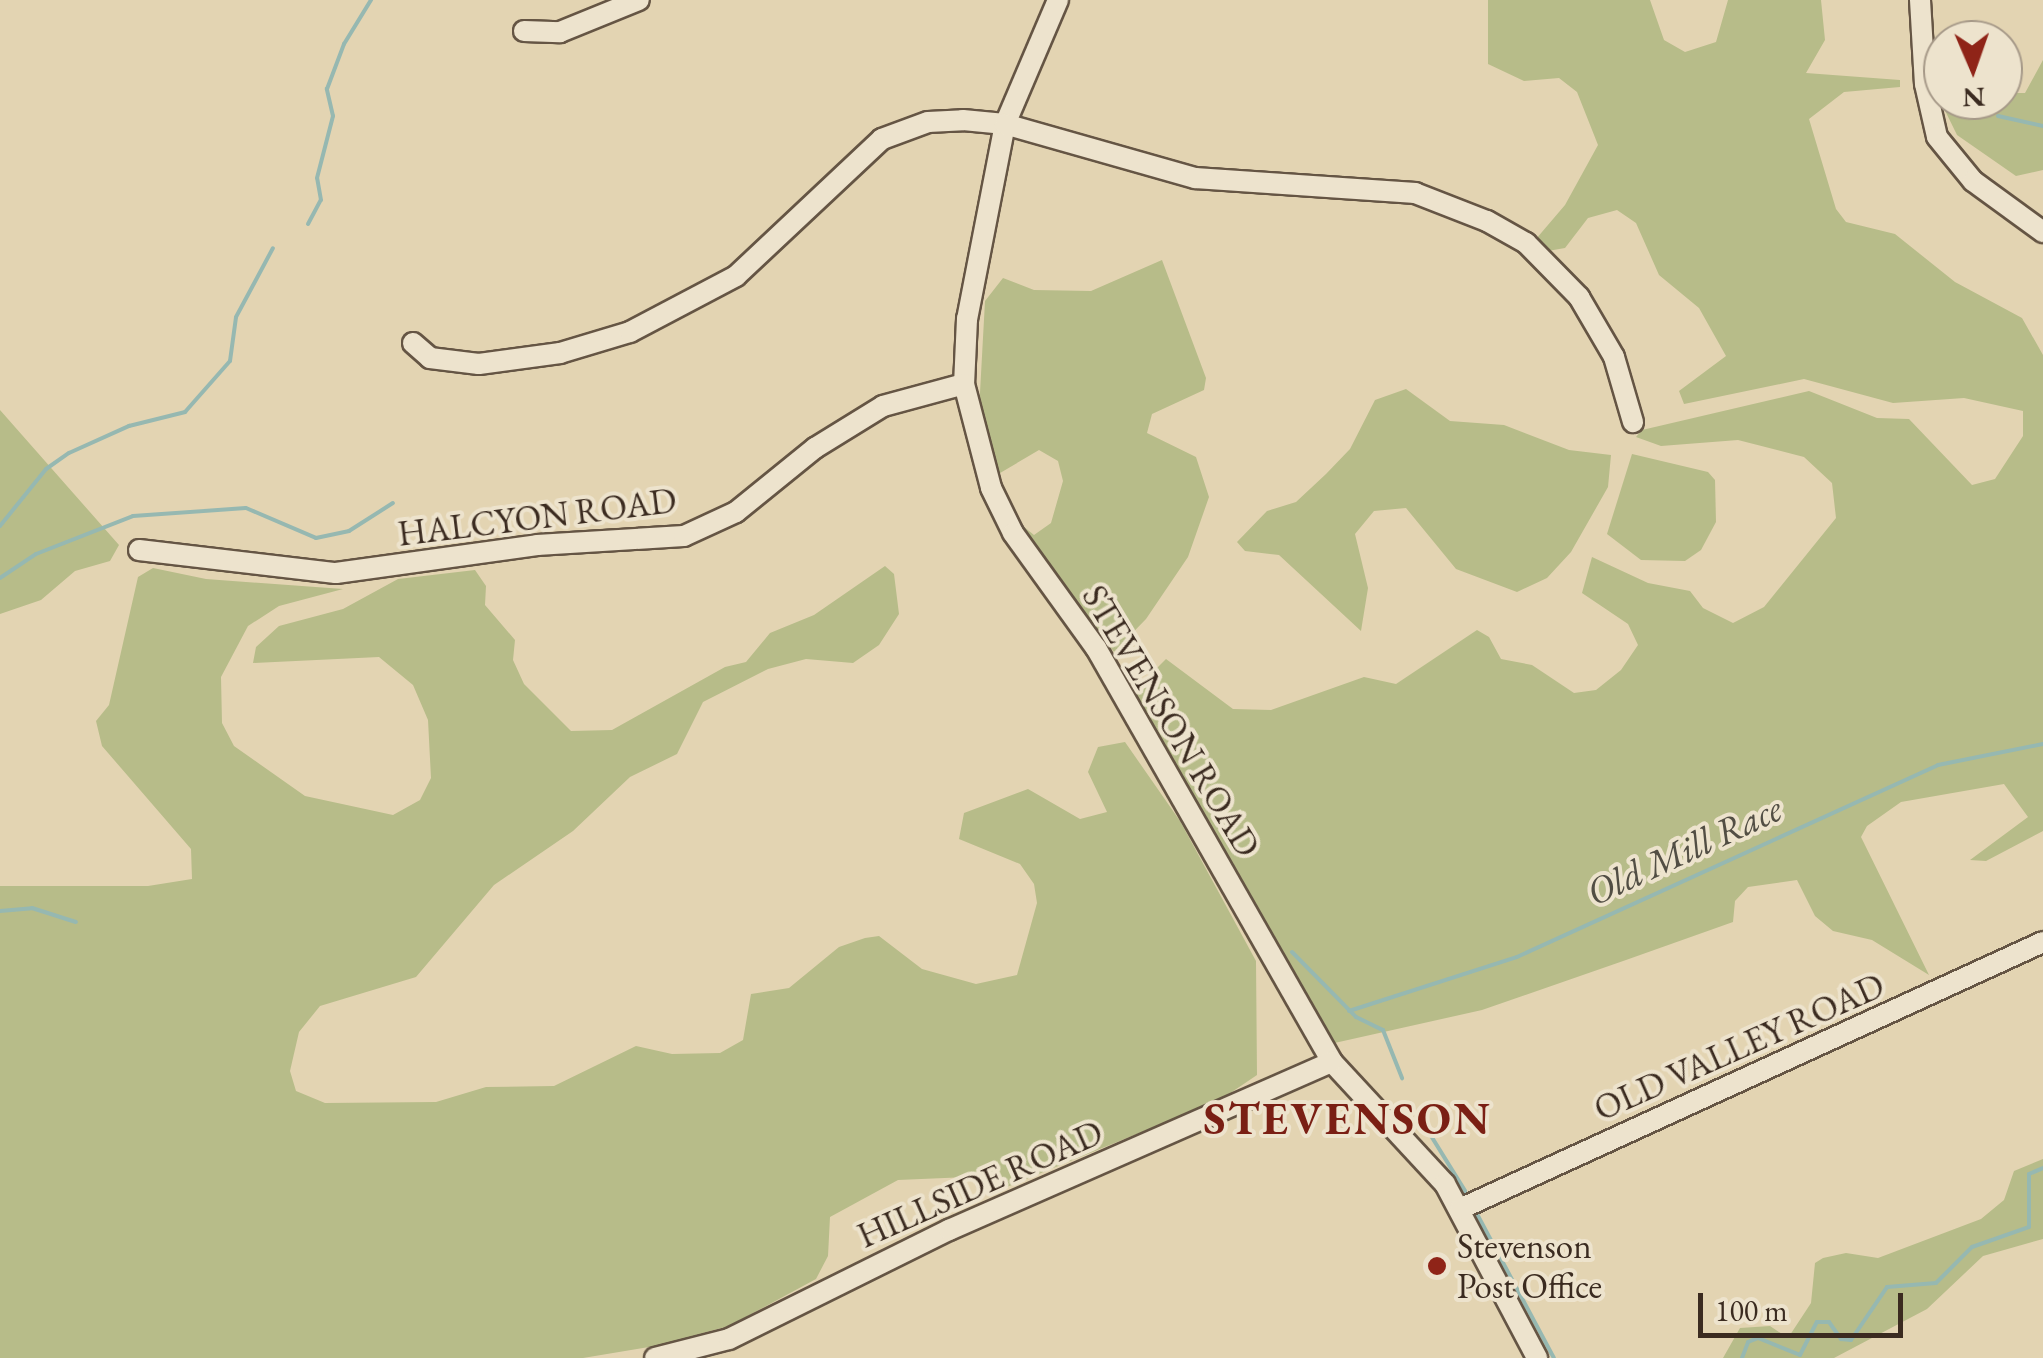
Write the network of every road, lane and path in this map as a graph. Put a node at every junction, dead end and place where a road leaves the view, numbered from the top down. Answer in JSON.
{"nodes":[{"id":1,"x":640,"y":0,"type":"edge"},
{"id":2,"x":1058,"y":0,"type":"edge"},
{"id":3,"x":1920,"y":0,"type":"edge"},
{"id":4,"x":524,"y":31,"type":"dead end"},
{"id":5,"x":1005,"y":124,"type":"junction"},
{"id":6,"x":2043,"y":232,"type":"edge"},
{"id":7,"x":412,"y":343,"type":"dead end"},
{"id":8,"x":964,"y":384,"type":"junction"},
{"id":9,"x":1633,"y":422,"type":"dead end"},
{"id":10,"x":139,"y":550,"type":"dead end"},
{"id":11,"x":2043,"y":942,"type":"edge"},
{"id":12,"x":1332,"y":1062,"type":"junction"},
{"id":13,"x":1460,"y":1209,"type":"junction"},
{"id":14,"x":654,"y":1358,"type":"edge"},
{"id":15,"x":1536,"y":1358,"type":"edge"}],
"edges":[{"from":1,"to":4,"type":"street"},
{"from":2,"to":5,"type":"street","name":"STEVENSON ROAD"},
{"from":3,"to":6,"type":"street"},
{"from":5,"to":7,"type":"street"},
{"from":5,"to":8,"type":"street","name":"STEVENSON ROAD"},
{"from":5,"to":9,"type":"street"},
{"from":8,"to":10,"type":"street","name":"HALCYON ROAD"},
{"from":8,"to":12,"type":"street","name":"STEVENSON ROAD"},
{"from":11,"to":13,"type":"street","name":"OLD VALLEY ROAD"},
{"from":12,"to":13,"type":"street","name":"STEVENSON ROAD"},
{"from":12,"to":14,"type":"street","name":"HILLSIDE ROAD"},
{"from":13,"to":15,"type":"street","name":"STEVENSON ROAD"}]}
